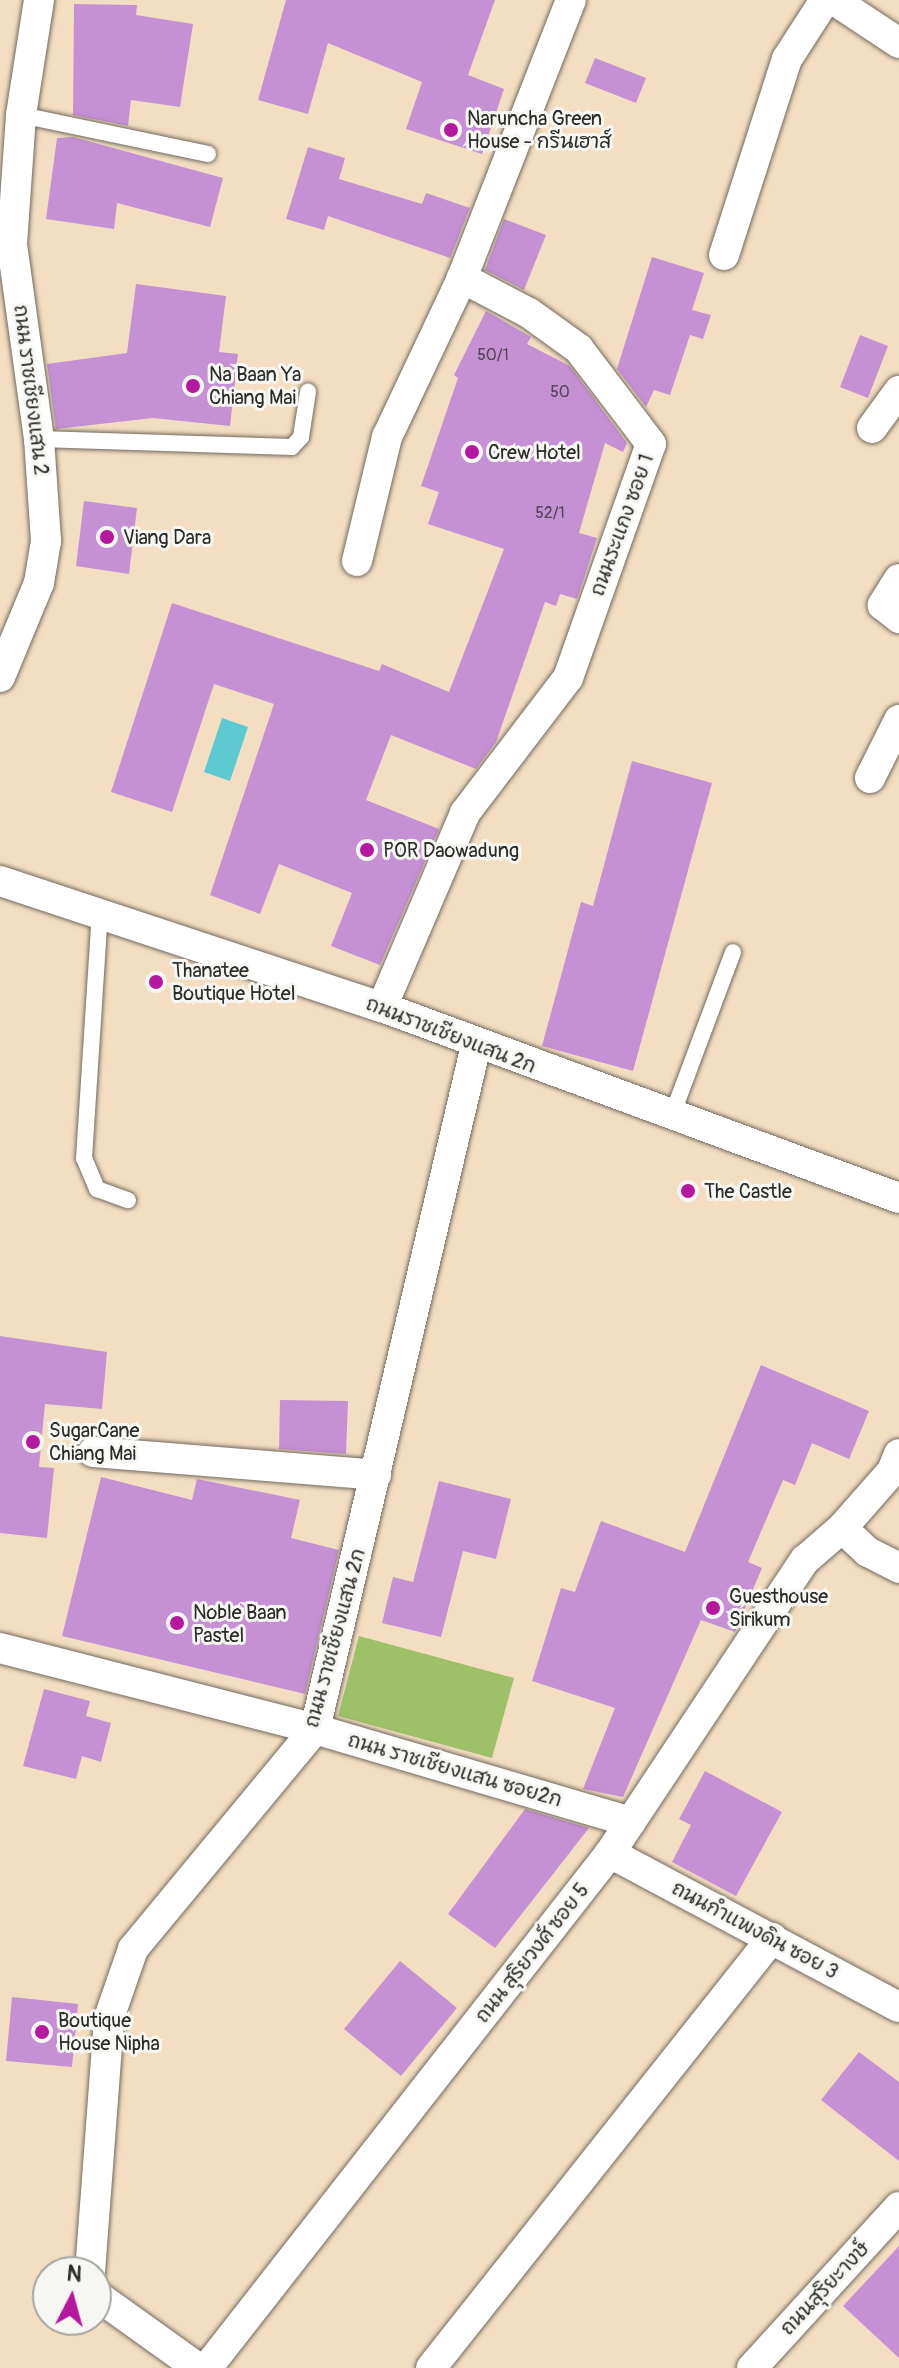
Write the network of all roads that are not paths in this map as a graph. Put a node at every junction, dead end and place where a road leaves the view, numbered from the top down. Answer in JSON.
{"nodes":[{"id":1,"x":39,"y":0,"type":"edge"},
{"id":2,"x":571,"y":0,"type":"edge"},
{"id":3,"x":825,"y":0,"type":"edge"},
{"id":4,"x":834,"y":0,"type":"edge"},
{"id":5,"x":899,"y":43,"type":"edge"},
{"id":6,"x":11,"y":115,"type":"edge"},
{"id":7,"x":208,"y":154,"type":"dead end"},
{"id":8,"x":6,"y":245,"type":"edge"},
{"id":9,"x":724,"y":255,"type":"dead end"},
{"id":10,"x":462,"y":278,"type":"junction"},
{"id":11,"x":899,"y":391,"type":"edge"},
{"id":12,"x":308,"y":392,"type":"dead end"},
{"id":13,"x":872,"y":428,"type":"dead end"},
{"id":14,"x":39,"y":439,"type":"junction"},
{"id":15,"x":357,"y":561,"type":"dead end"},
{"id":16,"x":899,"y":579,"type":"edge"},
{"id":17,"x":899,"y":618,"type":"edge"},
{"id":18,"x":0,"y":677,"type":"edge"},
{"id":19,"x":899,"y":720,"type":"edge"},
{"id":20,"x":870,"y":778,"type":"dead end"},
{"id":21,"x":0,"y":881,"type":"edge"},
{"id":22,"x":100,"y":911,"type":"junction"},
{"id":23,"x":733,"y":952,"type":"dead end"},
{"id":24,"x":382,"y":1007,"type":"junction"},
{"id":25,"x":476,"y":1045,"type":"junction"},
{"id":26,"x":671,"y":1118,"type":"junction"},
{"id":27,"x":899,"y":1198,"type":"edge"},
{"id":28,"x":128,"y":1200,"type":"dead end"},
{"id":29,"x":93,"y":1452,"type":"dead end"},
{"id":30,"x":899,"y":1454,"type":"edge"},
{"id":31,"x":376,"y":1475,"type":"junction"},
{"id":32,"x":842,"y":1528,"type":"junction"},
{"id":33,"x":899,"y":1568,"type":"edge"},
{"id":34,"x":0,"y":1648,"type":"edge"},
{"id":35,"x":315,"y":1729,"type":"junction"},
{"id":36,"x":631,"y":1822,"type":"junction"},
{"id":37,"x":610,"y":1853,"type":"junction"},
{"id":38,"x":772,"y":1938,"type":"junction"},
{"id":39,"x":899,"y":2007,"type":"edge"},
{"id":40,"x":899,"y":2207,"type":"edge"},
{"id":41,"x":91,"y":2256,"type":"edge"},
{"id":42,"x":112,"y":2306,"type":"edge"},
{"id":43,"x":198,"y":2368,"type":"edge"},
{"id":44,"x":207,"y":2368,"type":"edge"},
{"id":45,"x":431,"y":2368,"type":"edge"},
{"id":46,"x":752,"y":2368,"type":"edge"}],
"edges":[{"from":1,"to":6,"type":"street","name":"ถนน ราชเชียงแสน 2"},
{"from":2,"to":10,"type":"street"},
{"from":3,"to":9,"type":"street"},
{"from":4,"to":5,"type":"street"},
{"from":6,"to":7,"type":"lane"},
{"from":6,"to":8,"type":"street","name":"ถนน ราชเชียงแสน 2"},
{"from":8,"to":14,"type":"street","name":"ถนน ราชเชียงแสน 2"},
{"from":10,"to":15,"type":"street"},
{"from":10,"to":24,"type":"street","name":"ถนนระแกง ซอย 1"},
{"from":11,"to":13,"type":"street"},
{"from":12,"to":14,"type":"lane"},
{"from":14,"to":18,"type":"street","name":"ถนน ราชเชียงแสน 2"},
{"from":16,"to":17,"type":"street"},
{"from":19,"to":20,"type":"street"},
{"from":21,"to":22,"type":"street","name":"ถนนราชเชียงแสน 2ก"},
{"from":22,"to":24,"type":"street","name":"ถนนราชเชียงแสน 2ก"},
{"from":22,"to":28,"type":"lane"},
{"from":23,"to":26,"type":"lane"},
{"from":24,"to":25,"type":"street","name":"ถนนราชเชียงแสน 2ก"},
{"from":25,"to":26,"type":"street","name":"ถนนราชเชียงแสน 2ก"},
{"from":25,"to":31,"type":"street","name":"ถนน ราชเชียงแสน 2ก"},
{"from":26,"to":27,"type":"street","name":"ถนนราชเชียงแสน 2ก"},
{"from":29,"to":31,"type":"street"},
{"from":30,"to":32,"type":"street","name":"ถนน สุริยวงศ์ ซอย 5"},
{"from":31,"to":35,"type":"street","name":"ถนน ราชเชียงแสน 2ก"},
{"from":32,"to":33,"type":"street"},
{"from":32,"to":36,"type":"street","name":"ถนน สุริยวงศ์ ซอย 5"},
{"from":34,"to":35,"type":"street","name":"ถนน ราชเชียงแสน ซอย2ก"},
{"from":35,"to":36,"type":"street","name":"ถนน ราชเชียงแสน ซอย2ก"},
{"from":35,"to":41,"type":"street","name":"ถนน ราชเชียงแสน 2ก"},
{"from":36,"to":37,"type":"street","name":"ถนน สุริยวงศ์ ซอย 5"},
{"from":37,"to":38,"type":"street","name":"ถนนกำแพงดิน ซอย 3"},
{"from":37,"to":44,"type":"street","name":"ถนน สุริยวงศ์ ซอย 5"},
{"from":38,"to":39,"type":"street","name":"ถนนกำแพงดิน ซอย 3"},
{"from":38,"to":45,"type":"street"},
{"from":40,"to":46,"type":"street","name":"ถนนสุริยะางษ์"},
{"from":42,"to":43,"type":"street"}]}
